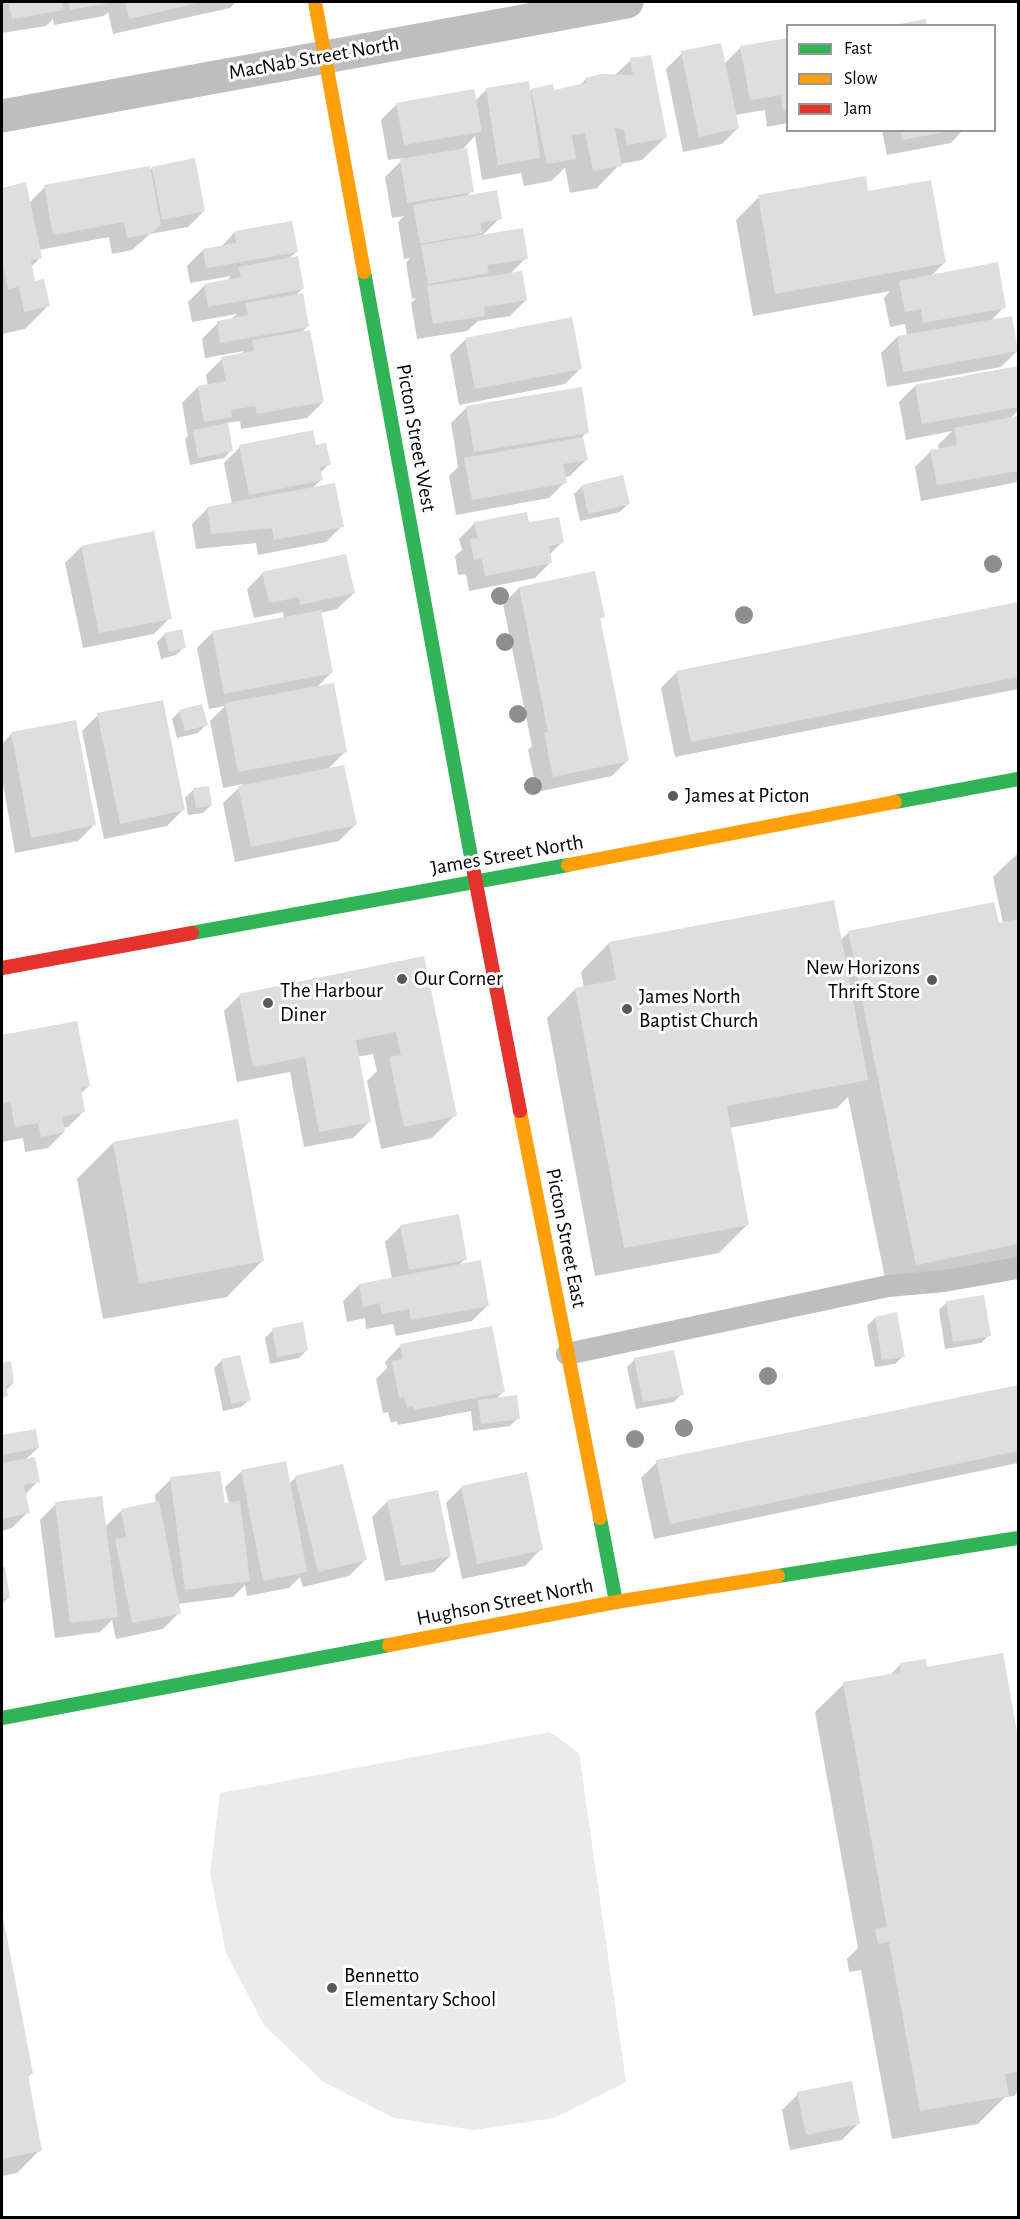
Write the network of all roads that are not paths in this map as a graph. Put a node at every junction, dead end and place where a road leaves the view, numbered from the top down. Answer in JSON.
{"nodes":[{"id":1,"x":315,"y":2,"type":"edge"},
{"id":2,"x":627,"y":2,"type":"edge"},
{"id":3,"x":325,"y":56,"type":"junction"},
{"id":4,"x":2,"y":116,"type":"edge"},
{"id":5,"x":1018,"y":779,"type":"edge"},
{"id":6,"x":477,"y":881,"type":"junction"},
{"id":7,"x":2,"y":968,"type":"edge"},
{"id":8,"x":1018,"y":1268,"type":"edge"},
{"id":9,"x":567,"y":1354,"type":"junction"},
{"id":10,"x":1018,"y":1538,"type":"edge"},
{"id":11,"x":616,"y":1602,"type":"junction"},
{"id":12,"x":2,"y":1718,"type":"edge"}],
"edges":[{"from":1,"to":3,"type":"street","name":"Picton Street West"},
{"from":2,"to":3,"type":"street","name":"MacNab Street North"},
{"from":3,"to":4,"type":"street","name":"MacNab Street North"},
{"from":3,"to":6,"type":"street","name":"Picton Street West"},
{"from":5,"to":6,"type":"street","name":"James Street North"},
{"from":6,"to":7,"type":"street","name":"James Street North"},
{"from":6,"to":9,"type":"street","name":"Picton Street East"},
{"from":8,"to":9,"type":"lane"},
{"from":9,"to":11,"type":"street","name":"Picton Street East"},
{"from":10,"to":11,"type":"street","name":"Hughson Street North"},
{"from":11,"to":12,"type":"street","name":"Hughson Street North"}]}
